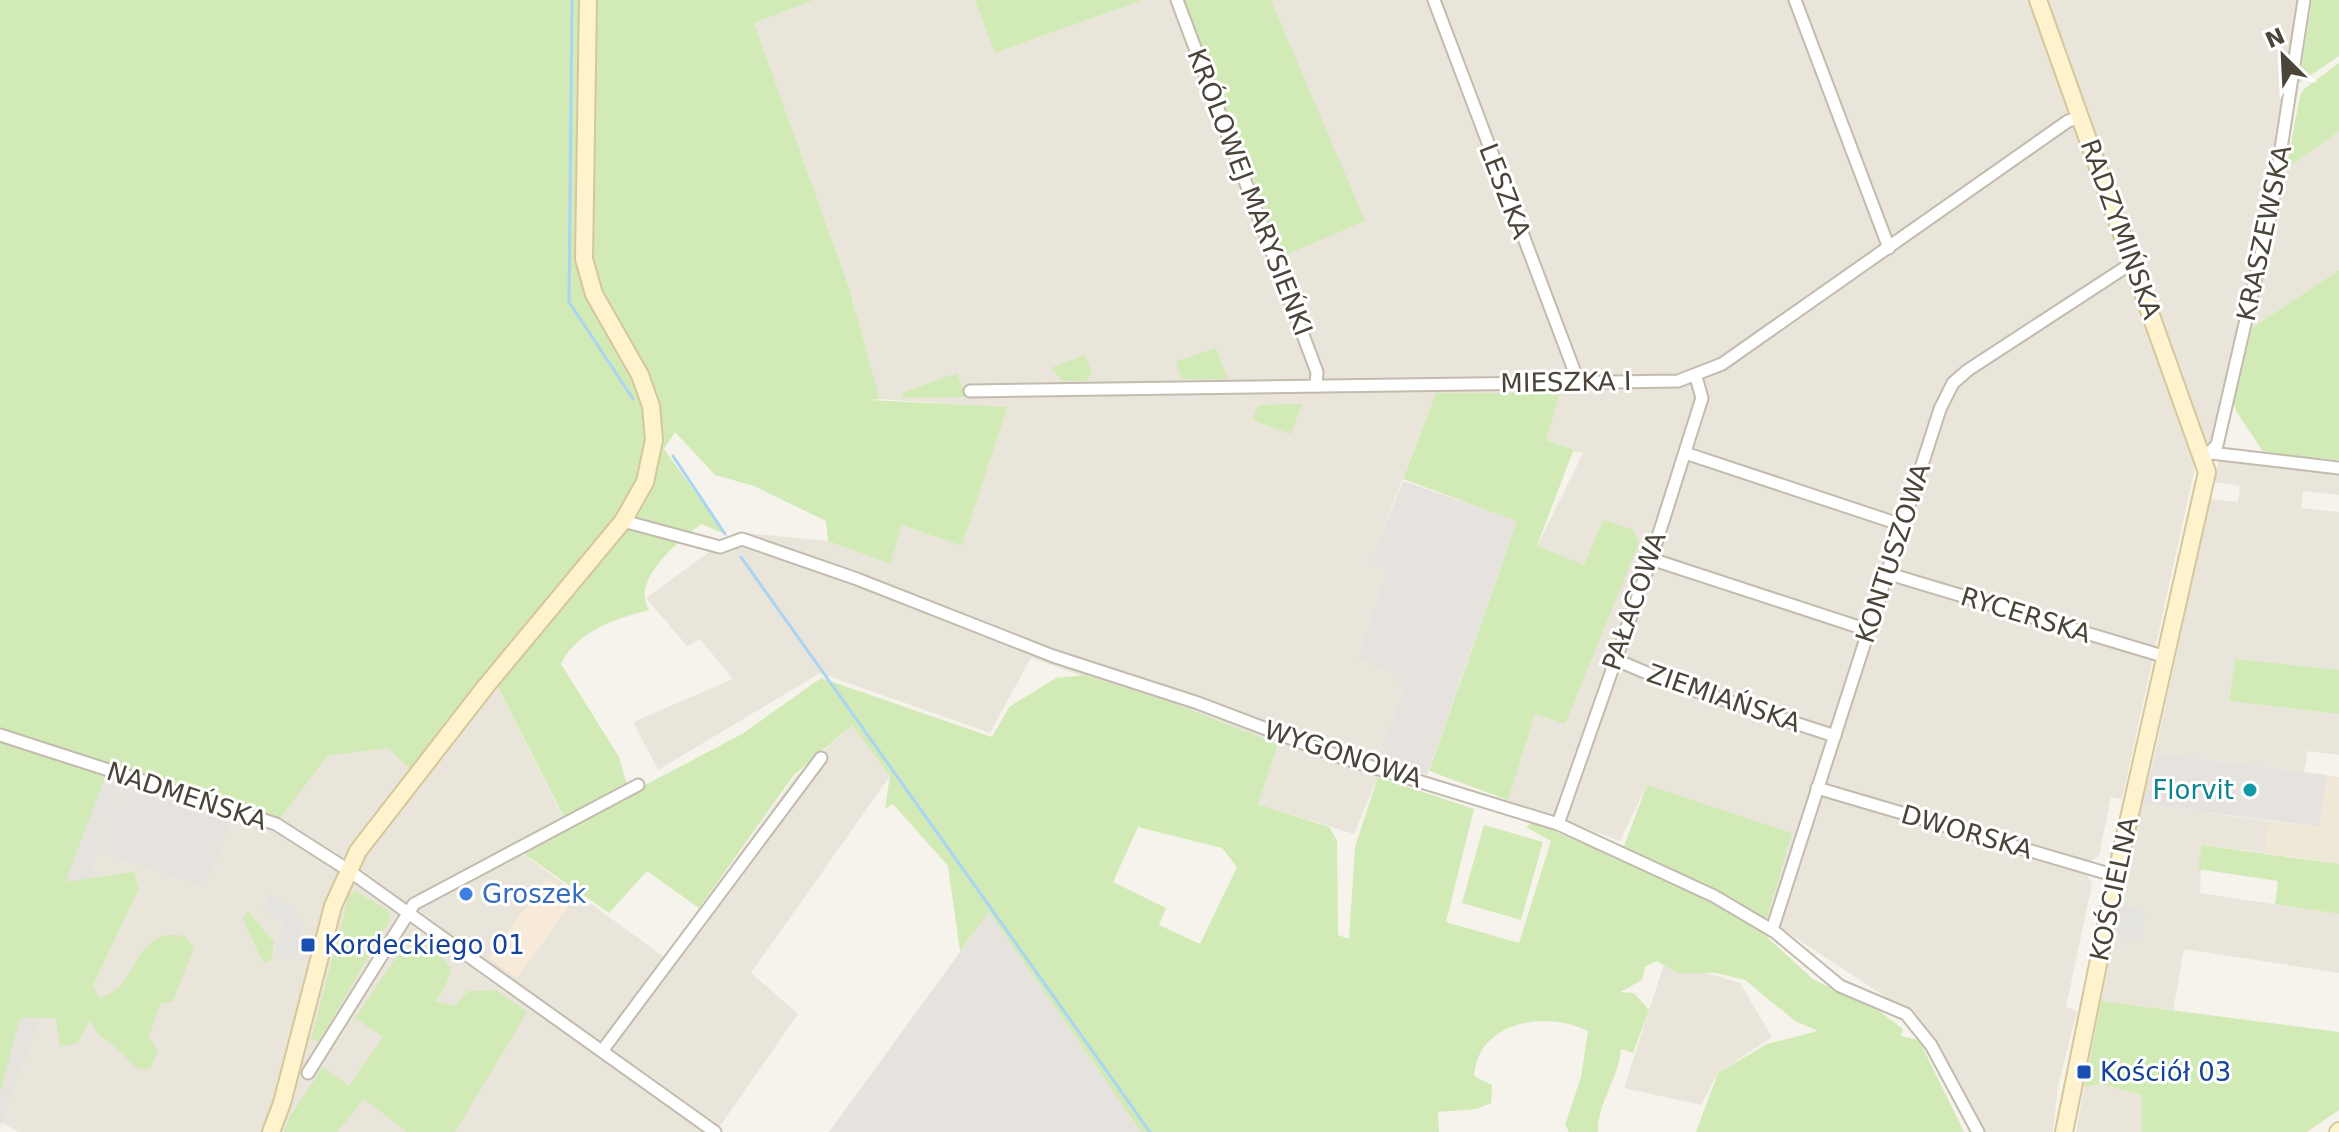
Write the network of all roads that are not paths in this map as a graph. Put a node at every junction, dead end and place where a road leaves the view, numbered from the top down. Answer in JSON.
{"nodes":[{"id":1,"x":588,"y":0,"type":"edge"},
{"id":2,"x":1177,"y":0,"type":"edge"},
{"id":3,"x":1434,"y":0,"type":"edge"},
{"id":4,"x":1795,"y":0,"type":"edge"},
{"id":5,"x":2038,"y":0,"type":"edge"},
{"id":6,"x":2304,"y":0,"type":"edge"},
{"id":7,"x":2081,"y":117,"type":"junction"},
{"id":8,"x":1889,"y":248,"type":"junction"},
{"id":9,"x":2132,"y":263,"type":"junction"},
{"id":10,"x":1696,"y":377,"type":"junction"},
{"id":11,"x":1574,"y":382,"type":"junction"},
{"id":12,"x":1316,"y":386,"type":"junction"},
{"id":13,"x":970,"y":391,"type":"dead end"},
{"id":14,"x":1685,"y":453,"type":"junction"},
{"id":15,"x":2207,"y":456,"type":"junction"},
{"id":16,"x":2339,"y":468,"type":"edge"},
{"id":17,"x":623,"y":521,"type":"junction"},
{"id":18,"x":1902,"y":525,"type":"junction"},
{"id":19,"x":1651,"y":559,"type":"junction"},
{"id":20,"x":1886,"y":573,"type":"junction"},
{"id":21,"x":1868,"y":630,"type":"junction"},
{"id":22,"x":2166,"y":657,"type":"junction"},
{"id":23,"x":1614,"y":659,"type":"junction"},
{"id":24,"x":0,"y":735,"type":"edge"},
{"id":25,"x":1835,"y":736,"type":"junction"},
{"id":26,"x":821,"y":758,"type":"dead end"},
{"id":27,"x":638,"y":785,"type":"dead end"},
{"id":28,"x":1817,"y":788,"type":"junction"},
{"id":29,"x":1558,"y":824,"type":"junction"},
{"id":30,"x":348,"y":870,"type":"junction"},
{"id":31,"x":2116,"y":876,"type":"junction"},
{"id":32,"x":408,"y":912,"type":"junction"},
{"id":33,"x":1772,"y":930,"type":"junction"},
{"id":34,"x":602,"y":1051,"type":"junction"},
{"id":35,"x":308,"y":1073,"type":"dead end"},
{"id":36,"x":271,"y":1132,"type":"edge"},
{"id":37,"x":715,"y":1132,"type":"edge"},
{"id":38,"x":1978,"y":1132,"type":"edge"},
{"id":39,"x":2064,"y":1132,"type":"edge"}],
"edges":[{"from":1,"to":17,"type":"street"},
{"from":2,"to":12,"type":"street","name":"KRÓLOWEJ MARYSIEŃKI"},
{"from":3,"to":11,"type":"street","name":"LESZKA"},
{"from":4,"to":8,"type":"street"},
{"from":5,"to":7,"type":"street","name":"RADZYMIŃSKA"},
{"from":6,"to":15,"type":"street","name":"KRASZEWSKA"},
{"from":7,"to":8,"type":"street","name":"MIESZKA I"},
{"from":7,"to":9,"type":"street","name":"RADZYMIŃSKA"},
{"from":8,"to":10,"type":"street","name":"MIESZKA I"},
{"from":9,"to":15,"type":"street","name":"RADZYMIŃSKA"},
{"from":9,"to":18,"type":"street","name":"KONTUSZOWA"},
{"from":10,"to":11,"type":"street","name":"MIESZKA I"},
{"from":10,"to":14,"type":"street","name":"PAŁACOWA"},
{"from":11,"to":12,"type":"street","name":"MIESZKA I"},
{"from":12,"to":13,"type":"street","name":"MIESZKA I"},
{"from":14,"to":18,"type":"street"},
{"from":14,"to":19,"type":"street","name":"PAŁACOWA"},
{"from":15,"to":16,"type":"street"},
{"from":15,"to":22,"type":"street","name":"KOŚCIELNA"},
{"from":17,"to":29,"type":"street","name":"WYGONOWA"},
{"from":17,"to":30,"type":"street"},
{"from":18,"to":20,"type":"street","name":"KONTUSZOWA"},
{"from":19,"to":21,"type":"street"},
{"from":19,"to":23,"type":"street","name":"PAŁACOWA"},
{"from":20,"to":21,"type":"street","name":"KONTUSZOWA"},
{"from":20,"to":22,"type":"street","name":"RYCERSKA"},
{"from":21,"to":25,"type":"street","name":"KONTUSZOWA"},
{"from":22,"to":31,"type":"street","name":"KOŚCIELNA"},
{"from":23,"to":25,"type":"street","name":"ZIEMIAŃSKA"},
{"from":23,"to":29,"type":"street","name":"PAŁACOWA"},
{"from":24,"to":30,"type":"street","name":"NADMEŃSKA"},
{"from":25,"to":28,"type":"street","name":"KONTUSZOWA"},
{"from":26,"to":34,"type":"street"},
{"from":27,"to":32,"type":"street"},
{"from":28,"to":31,"type":"street","name":"DWORSKA"},
{"from":28,"to":33,"type":"street","name":"KONTUSZOWA"},
{"from":29,"to":33,"type":"street","name":"WYGONOWA"},
{"from":30,"to":32,"type":"street","name":"NADMEŃSKA"},
{"from":30,"to":36,"type":"street"},
{"from":31,"to":39,"type":"street","name":"KOŚCIELNA"},
{"from":32,"to":34,"type":"street","name":"NADMEŃSKA"},
{"from":32,"to":35,"type":"street"},
{"from":33,"to":38,"type":"street","name":"WYGONOWA"},
{"from":34,"to":37,"type":"street","name":"NADMEŃSKA"}]}
